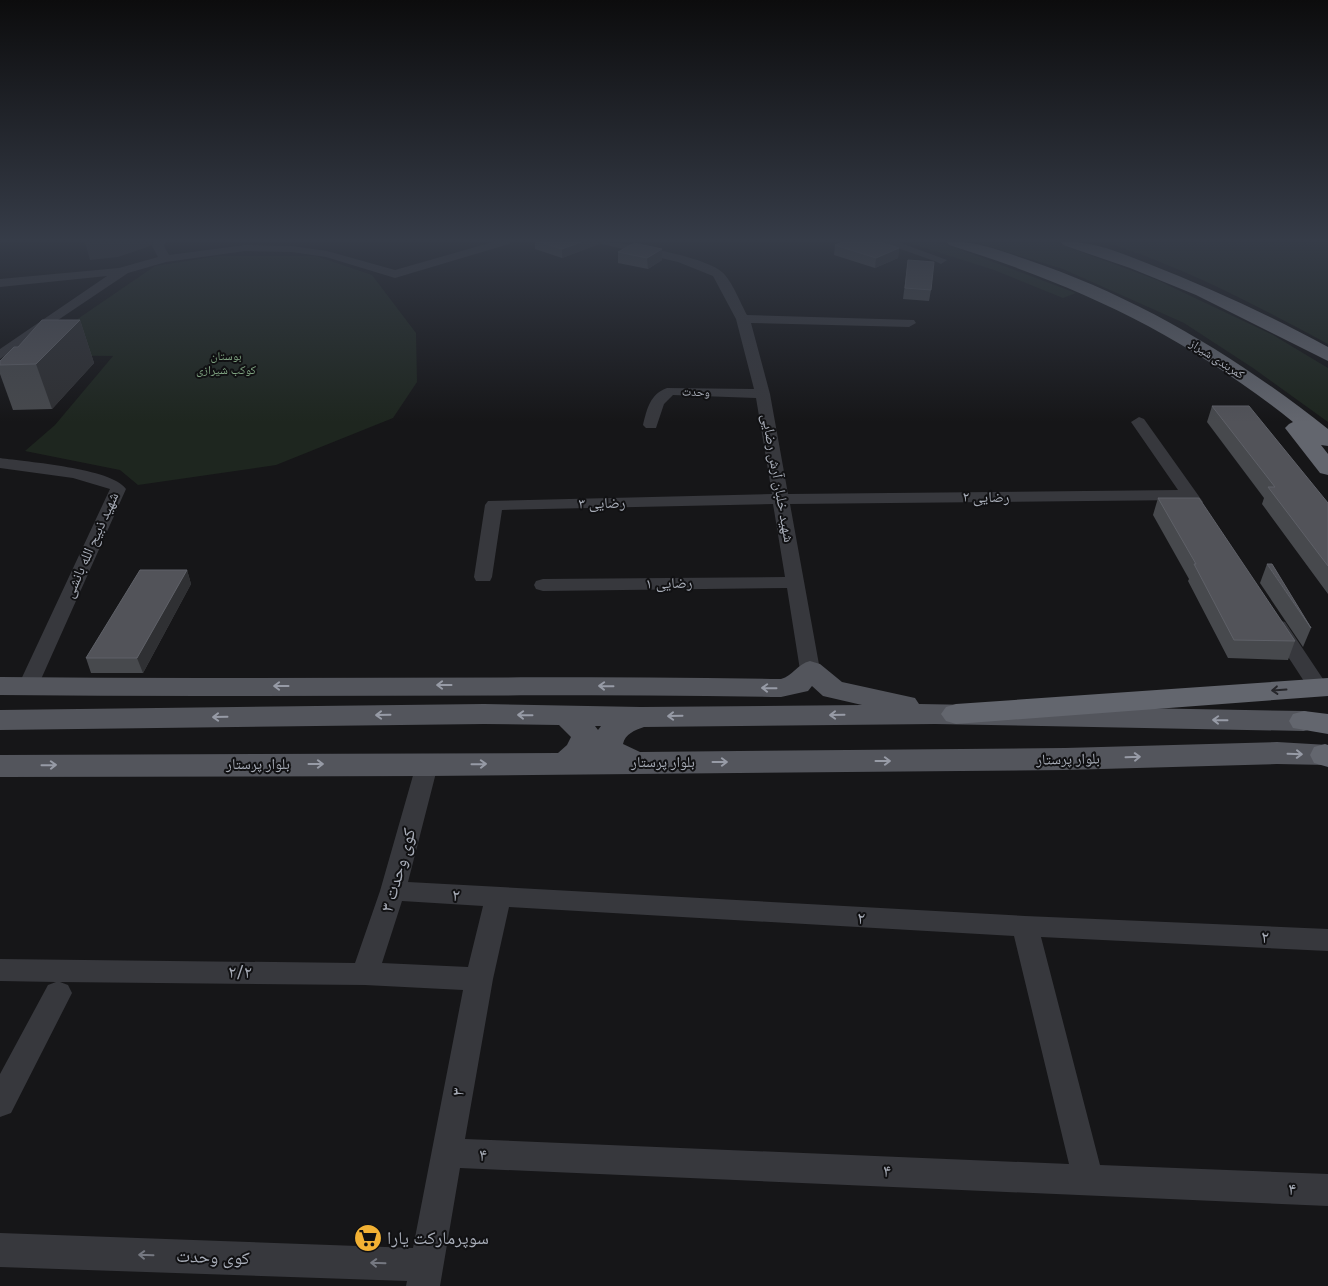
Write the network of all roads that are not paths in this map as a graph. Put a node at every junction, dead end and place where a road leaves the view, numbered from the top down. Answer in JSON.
{"nodes":[{"id":1,"x":77,"y":302,"type":"edge"},
{"id":2,"x":734,"y":302,"type":"edge"},
{"id":3,"x":1116,"y":302,"type":"edge"},
{"id":4,"x":1224,"y":302,"type":"edge"},
{"id":5,"x":743,"y":319,"type":"junction"},
{"id":6,"x":909,"y":323,"type":"dead end"},
{"id":7,"x":0,"y":355,"type":"edge"},
{"id":8,"x":1328,"y":355,"type":"edge"},
{"id":9,"x":1265,"y":390,"type":"junction"},
{"id":10,"x":763,"y":394,"type":"junction"},
{"id":11,"x":1139,"y":422,"type":"dead end"},
{"id":12,"x":651,"y":425,"type":"dead end"},
{"id":13,"x":1328,"y":440,"type":"edge"},
{"id":14,"x":0,"y":463,"type":"edge"},
{"id":15,"x":1328,"y":468,"type":"edge"},
{"id":16,"x":1190,"y":495,"type":"junction"},
{"id":17,"x":782,"y":499,"type":"junction"},
{"id":18,"x":1206,"y":519,"type":"edge"},
{"id":19,"x":483,"y":577,"type":"dead end"},
{"id":20,"x":795,"y":582,"type":"junction"},
{"id":21,"x":543,"y":585,"type":"dead end"},
{"id":22,"x":1270,"y":615,"type":"edge"},
{"id":23,"x":810,"y":670,"type":"junction"},
{"id":24,"x":84,"y":685,"type":"junction"},
{"id":25,"x":14,"y":686,"type":"edge"},
{"id":26,"x":1323,"y":687,"type":"edge"},
{"id":27,"x":178,"y":688,"type":"junction"},
{"id":28,"x":946,"y":714,"type":"junction"},
{"id":29,"x":566,"y":715,"type":"junction"},
{"id":30,"x":641,"y":717,"type":"junction"},
{"id":31,"x":116,"y":718,"type":"junction"},
{"id":32,"x":0,"y":720,"type":"edge"},
{"id":33,"x":1316,"y":722,"type":"edge"},
{"id":34,"x":1327,"y":755,"type":"edge"},
{"id":35,"x":566,"y":763,"type":"junction"},
{"id":36,"x":636,"y":763,"type":"junction"},
{"id":37,"x":427,"y":765,"type":"junction"},
{"id":38,"x":0,"y":766,"type":"edge"},
{"id":39,"x":393,"y":891,"type":"junction"},
{"id":40,"x":498,"y":898,"type":"junction"},
{"id":41,"x":1025,"y":926,"type":"junction"},
{"id":42,"x":1328,"y":940,"type":"edge"},
{"id":43,"x":0,"y":970,"type":"edge"},
{"id":44,"x":365,"y":974,"type":"junction"},
{"id":45,"x":479,"y":979,"type":"junction"},
{"id":46,"x":58,"y":993,"type":"dead end"},
{"id":47,"x":0,"y":1104,"type":"edge"},
{"id":48,"x":447,"y":1153,"type":"junction"},
{"id":49,"x":1088,"y":1179,"type":"junction"},
{"id":50,"x":1328,"y":1190,"type":"edge"},
{"id":51,"x":0,"y":1250,"type":"edge"},
{"id":52,"x":425,"y":1276,"type":"edge"}],
"edges":[{"from":1,"to":7,"type":"street"},
{"from":2,"to":5,"type":"street","name":"شهید خلبان آرش رضایی"},
{"from":3,"to":9,"type":"highway","name":"کمربندی شیراز"},
{"from":4,"to":8,"type":"highway"},
{"from":5,"to":6,"type":"street"},
{"from":5,"to":10,"type":"street","name":"شهید خلبان آرش رضایی"},
{"from":9,"to":13,"type":"highway","name":"کمربندی شیراز"},
{"from":9,"to":15,"type":"highway"},
{"from":10,"to":12,"type":"street","name":"وحدت"},
{"from":10,"to":17,"type":"street","name":"شهید خلبان آرش رضایی"},
{"from":11,"to":16,"type":"street"},
{"from":14,"to":25,"type":"street","name":"شهید ذبیح الله بانشی"},
{"from":16,"to":17,"type":"street","name":"رضایی ۲"},
{"from":16,"to":18,"type":"street"},
{"from":17,"to":19,"type":"street","name":"رضایی ۳"},
{"from":17,"to":20,"type":"street","name":"شهید خلبان آرش رضایی"},
{"from":20,"to":21,"type":"street","name":"رضایی ۱"},
{"from":20,"to":23,"type":"street","name":"شهید خلبان آرش رضایی"},
{"from":22,"to":26,"type":"street"},
{"from":23,"to":27,"type":"main road","one_way":true},
{"from":23,"to":28,"type":"main road"},
{"from":24,"to":25,"type":"main road"},
{"from":24,"to":27,"type":"main road"},
{"from":24,"to":31,"type":"main road"},
{"from":26,"to":28,"type":"highway","one_way":true},
{"from":27,"to":31,"type":"main road"},
{"from":28,"to":30,"type":"main road","one_way":true},
{"from":33,"to":28,"type":"main road","one_way":true},
{"from":29,"to":30,"type":"main road"},
{"from":29,"to":31,"type":"main road","one_way":true},
{"from":29,"to":35,"type":"main road"},
{"from":30,"to":36,"type":"main road"},
{"from":31,"to":32,"type":"main road"},
{"from":36,"to":34,"type":"main road","name":"بلوار پرستار","one_way":true},
{"from":35,"to":36,"type":"main road","name":"بلوار پرستار"},
{"from":37,"to":35,"type":"main road","name":"بلوار پرستار","one_way":true},
{"from":38,"to":37,"type":"main road","name":"بلوار پرستار","one_way":true},
{"from":37,"to":39,"type":"street","name":"کوی وحدت ۳"},
{"from":39,"to":40,"type":"street","name":"۲"},
{"from":39,"to":44,"type":"street","name":"کوی وحدت ۳"},
{"from":40,"to":41,"type":"street","name":"۲"},
{"from":40,"to":45,"type":"street","name":"۳"},
{"from":41,"to":42,"type":"street","name":"۲"},
{"from":41,"to":49,"type":"street"},
{"from":43,"to":44,"type":"street","name":"۲/۲"},
{"from":44,"to":45,"type":"street","name":"۲/۲"},
{"from":45,"to":48,"type":"street","name":"۳"},
{"from":46,"to":47,"type":"street"},
{"from":48,"to":49,"type":"street","name":"۴"},
{"from":48,"to":52,"type":"street","name":"۳"},
{"from":49,"to":50,"type":"street","name":"۴"},
{"from":52,"to":51,"type":"street","name":"کوی وحدت","one_way":true}]}
